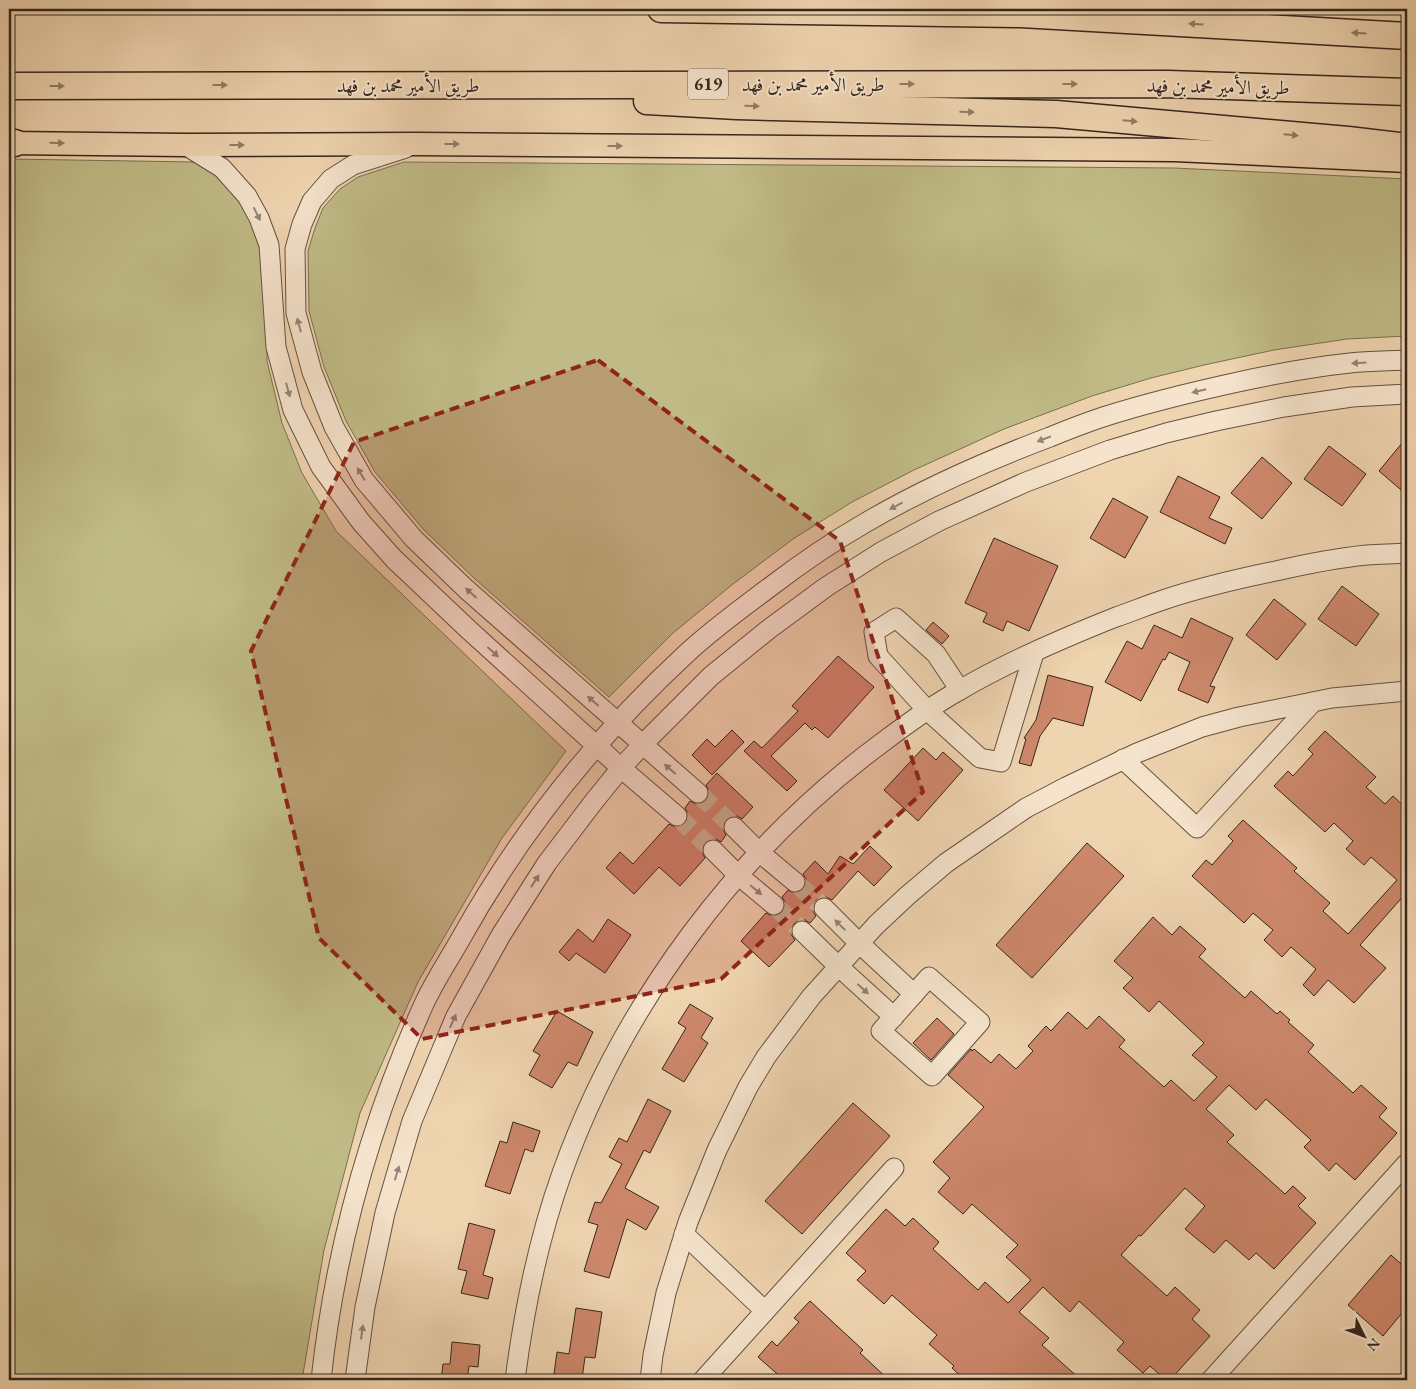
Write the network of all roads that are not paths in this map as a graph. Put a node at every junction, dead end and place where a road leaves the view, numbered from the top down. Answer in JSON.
{"nodes":[{"id":1,"x":661,"y":9,"type":"edge"},
{"id":2,"x":1407,"y":36,"type":"edge"},
{"id":3,"x":372,"y":85,"type":"junction"},
{"id":4,"x":9,"y":86,"type":"edge"},
{"id":5,"x":1407,"y":92,"type":"edge"},
{"id":6,"x":11,"y":143,"type":"edge"},
{"id":7,"x":417,"y":144,"type":"junction"},
{"id":8,"x":186,"y":145,"type":"junction"},
{"id":9,"x":1407,"y":147,"type":"edge"},
{"id":10,"x":1407,"y":160,"type":"edge"},
{"id":11,"x":1407,"y":360,"type":"edge"},
{"id":12,"x":1407,"y":394,"type":"edge"},
{"id":13,"x":414,"y":539,"type":"junction"},
{"id":14,"x":1407,"y":553,"type":"edge"},
{"id":15,"x":394,"y":559,"type":"junction"},
{"id":16,"x":1034,"y":653,"type":"junction"},
{"id":17,"x":960,"y":690,"type":"junction"},
{"id":18,"x":1407,"y":691,"type":"edge"},
{"id":19,"x":1313,"y":702,"type":"junction"},
{"id":20,"x":1278,"y":709,"type":"junction"},
{"id":21,"x":927,"y":710,"type":"junction"},
{"id":22,"x":617,"y":722,"type":"junction"},
{"id":23,"x":1281,"y":736,"type":"junction"},
{"id":24,"x":642,"y":745,"type":"junction"},
{"id":25,"x":596,"y":746,"type":"junction"},
{"id":26,"x":1123,"y":759,"type":"junction"},
{"id":27,"x":621,"y":768,"type":"junction"},
{"id":28,"x":698,"y":793,"type":"tunnel mouth"},
{"id":29,"x":677,"y":816,"type":"tunnel mouth"},
{"id":30,"x":734,"y":827,"type":"tunnel mouth"},
{"id":31,"x":713,"y":850,"type":"tunnel mouth"},
{"id":32,"x":759,"y":852,"type":"junction"},
{"id":33,"x":738,"y":875,"type":"junction"},
{"id":34,"x":795,"y":882,"type":"tunnel mouth"},
{"id":35,"x":774,"y":905,"type":"tunnel mouth"},
{"id":36,"x":824,"y":908,"type":"tunnel mouth"},
{"id":37,"x":802,"y":931,"type":"tunnel mouth"},
{"id":38,"x":859,"y":944,"type":"junction"},
{"id":39,"x":838,"y":966,"type":"junction"},
{"id":40,"x":914,"y":994,"type":"junction"},
{"id":41,"x":894,"y":1017,"type":"junction"},
{"id":42,"x":1407,"y":1163,"type":"edge"},
{"id":43,"x":894,"y":1168,"type":"dead end"},
{"id":44,"x":684,"y":1234,"type":"junction"},
{"id":45,"x":765,"y":1312,"type":"junction"},
{"id":46,"x":322,"y":1380,"type":"edge"},
{"id":47,"x":355,"y":1380,"type":"edge"},
{"id":48,"x":515,"y":1380,"type":"edge"},
{"id":49,"x":650,"y":1380,"type":"edge"},
{"id":50,"x":703,"y":1380,"type":"edge"},
{"id":51,"x":1211,"y":1380,"type":"edge"}],
"edges":[{"from":2,"to":1,"type":"highway","one_way":true},
{"from":4,"to":3,"type":"highway","name":"طريق الأمير محمد بن فهد","number":"619","one_way":true},
{"from":3,"to":5,"type":"highway","name":"طريق الأمير محمد بن فهد","number":"619","one_way":true},
{"from":3,"to":9,"type":"highway","one_way":true},
{"from":6,"to":8,"type":"main road","one_way":true},
{"from":8,"to":7,"type":"main road","one_way":true},
{"from":7,"to":10,"type":"main road","one_way":true},
{"from":13,"to":7,"type":"street","one_way":true},
{"from":8,"to":15,"type":"street","one_way":true},
{"from":11,"to":22,"type":"street","one_way":true},
{"from":12,"to":24,"type":"street"},
{"from":13,"to":15,"type":"street"},
{"from":22,"to":13,"type":"street","one_way":true},
{"from":14,"to":16,"type":"street"},
{"from":15,"to":25,"type":"street","one_way":true},
{"from":16,"to":17,"type":"street"},
{"from":16,"to":21,"type":"street"},
{"from":17,"to":21,"type":"street"},
{"from":17,"to":21,"type":"street"},
{"from":18,"to":19,"type":"street"},
{"from":19,"to":20,"type":"street"},
{"from":19,"to":23,"type":"street"},
{"from":20,"to":23,"type":"street"},
{"from":20,"to":26,"type":"street"},
{"from":21,"to":32,"type":"street"},
{"from":22,"to":24,"type":"street"},
{"from":22,"to":25,"type":"street"},
{"from":23,"to":26,"type":"street"},
{"from":24,"to":27,"type":"street"},
{"from":28,"to":24,"type":"street","one_way":true},
{"from":25,"to":27,"type":"street"},
{"from":25,"to":46,"type":"street"},
{"from":26,"to":38,"type":"street"},
{"from":27,"to":29,"type":"street"},
{"from":47,"to":27,"type":"street","one_way":true},
{"from":30,"to":32,"type":"street"},
{"from":31,"to":33,"type":"street"},
{"from":32,"to":33,"type":"street"},
{"from":32,"to":34,"type":"street"},
{"from":33,"to":35,"type":"street","one_way":true},
{"from":33,"to":48,"type":"street"},
{"from":38,"to":36,"type":"street","one_way":true},
{"from":37,"to":39,"type":"street"},
{"from":38,"to":39,"type":"street"},
{"from":38,"to":40,"type":"street"},
{"from":39,"to":41,"type":"street","one_way":true},
{"from":39,"to":44,"type":"street"},
{"from":40,"to":41,"type":"street"},
{"from":40,"to":41,"type":"street"},
{"from":42,"to":51,"type":"street"},
{"from":43,"to":45,"type":"street"},
{"from":44,"to":45,"type":"street"},
{"from":44,"to":49,"type":"street"},
{"from":45,"to":50,"type":"street"}]}
